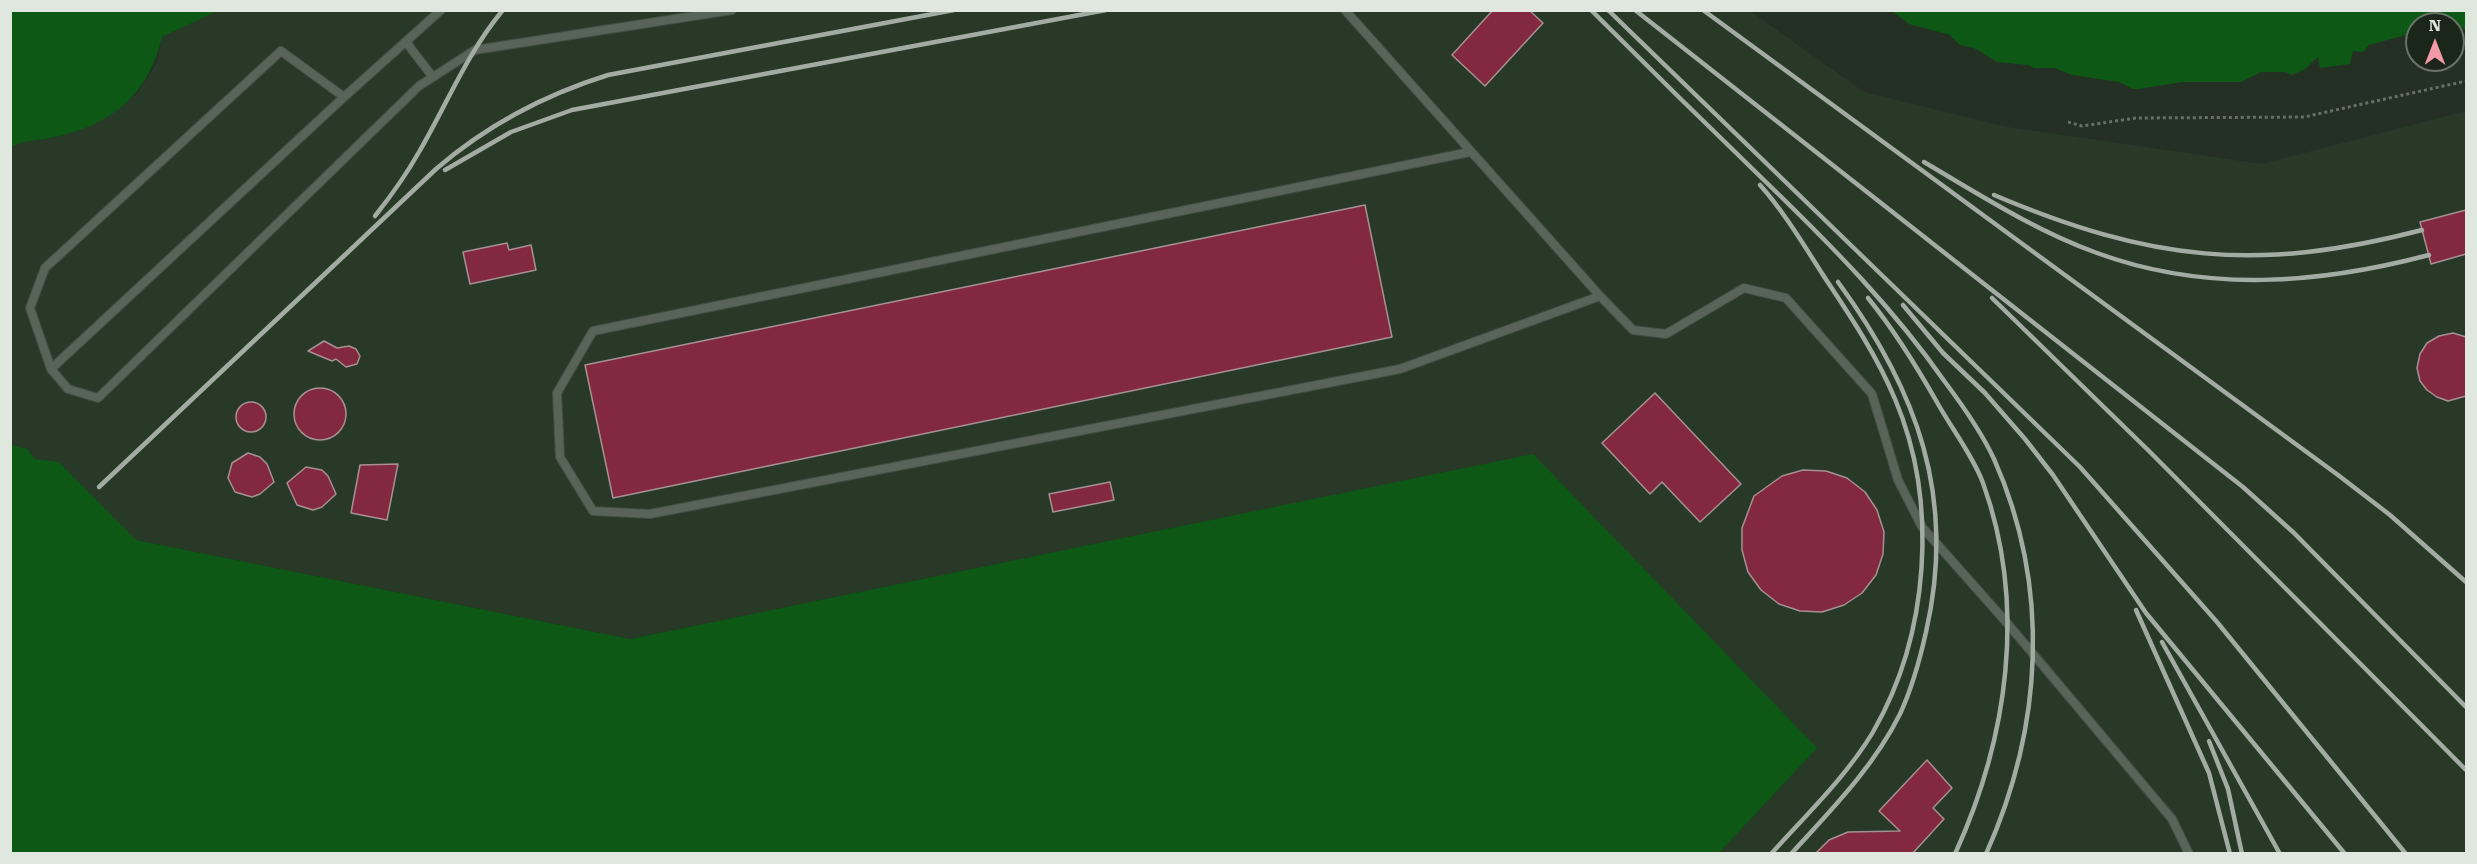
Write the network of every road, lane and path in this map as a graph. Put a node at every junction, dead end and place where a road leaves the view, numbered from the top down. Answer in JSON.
{"nodes":[{"id":1,"x":441,"y":10,"type":"edge"},
{"id":2,"x":732,"y":10,"type":"edge"},
{"id":3,"x":1345,"y":10,"type":"edge"},
{"id":4,"x":406,"y":42,"type":"junction"},
{"id":5,"x":432,"y":76,"type":"junction"},
{"id":6,"x":2466,"y":81,"type":"edge"},
{"id":7,"x":344,"y":97,"type":"junction"},
{"id":8,"x":2068,"y":122,"type":"dead end"},
{"id":9,"x":1470,"y":152,"type":"junction"},
{"id":10,"x":1599,"y":296,"type":"junction"},
{"id":11,"x":51,"y":369,"type":"junction"},
{"id":12,"x":2189,"y":854,"type":"edge"}],
"edges":[{"from":1,"to":4,"type":"lane"},
{"from":2,"to":5,"type":"lane"},
{"from":3,"to":9,"type":"lane"},
{"from":4,"to":5,"type":"lane"},
{"from":4,"to":7,"type":"lane"},
{"from":5,"to":11,"type":"lane"},
{"from":6,"to":8,"type":"path"},
{"from":7,"to":11,"type":"lane"},
{"from":7,"to":11,"type":"lane"},
{"from":9,"to":10,"type":"lane"},
{"from":9,"to":10,"type":"lane"},
{"from":10,"to":12,"type":"lane"}]}
